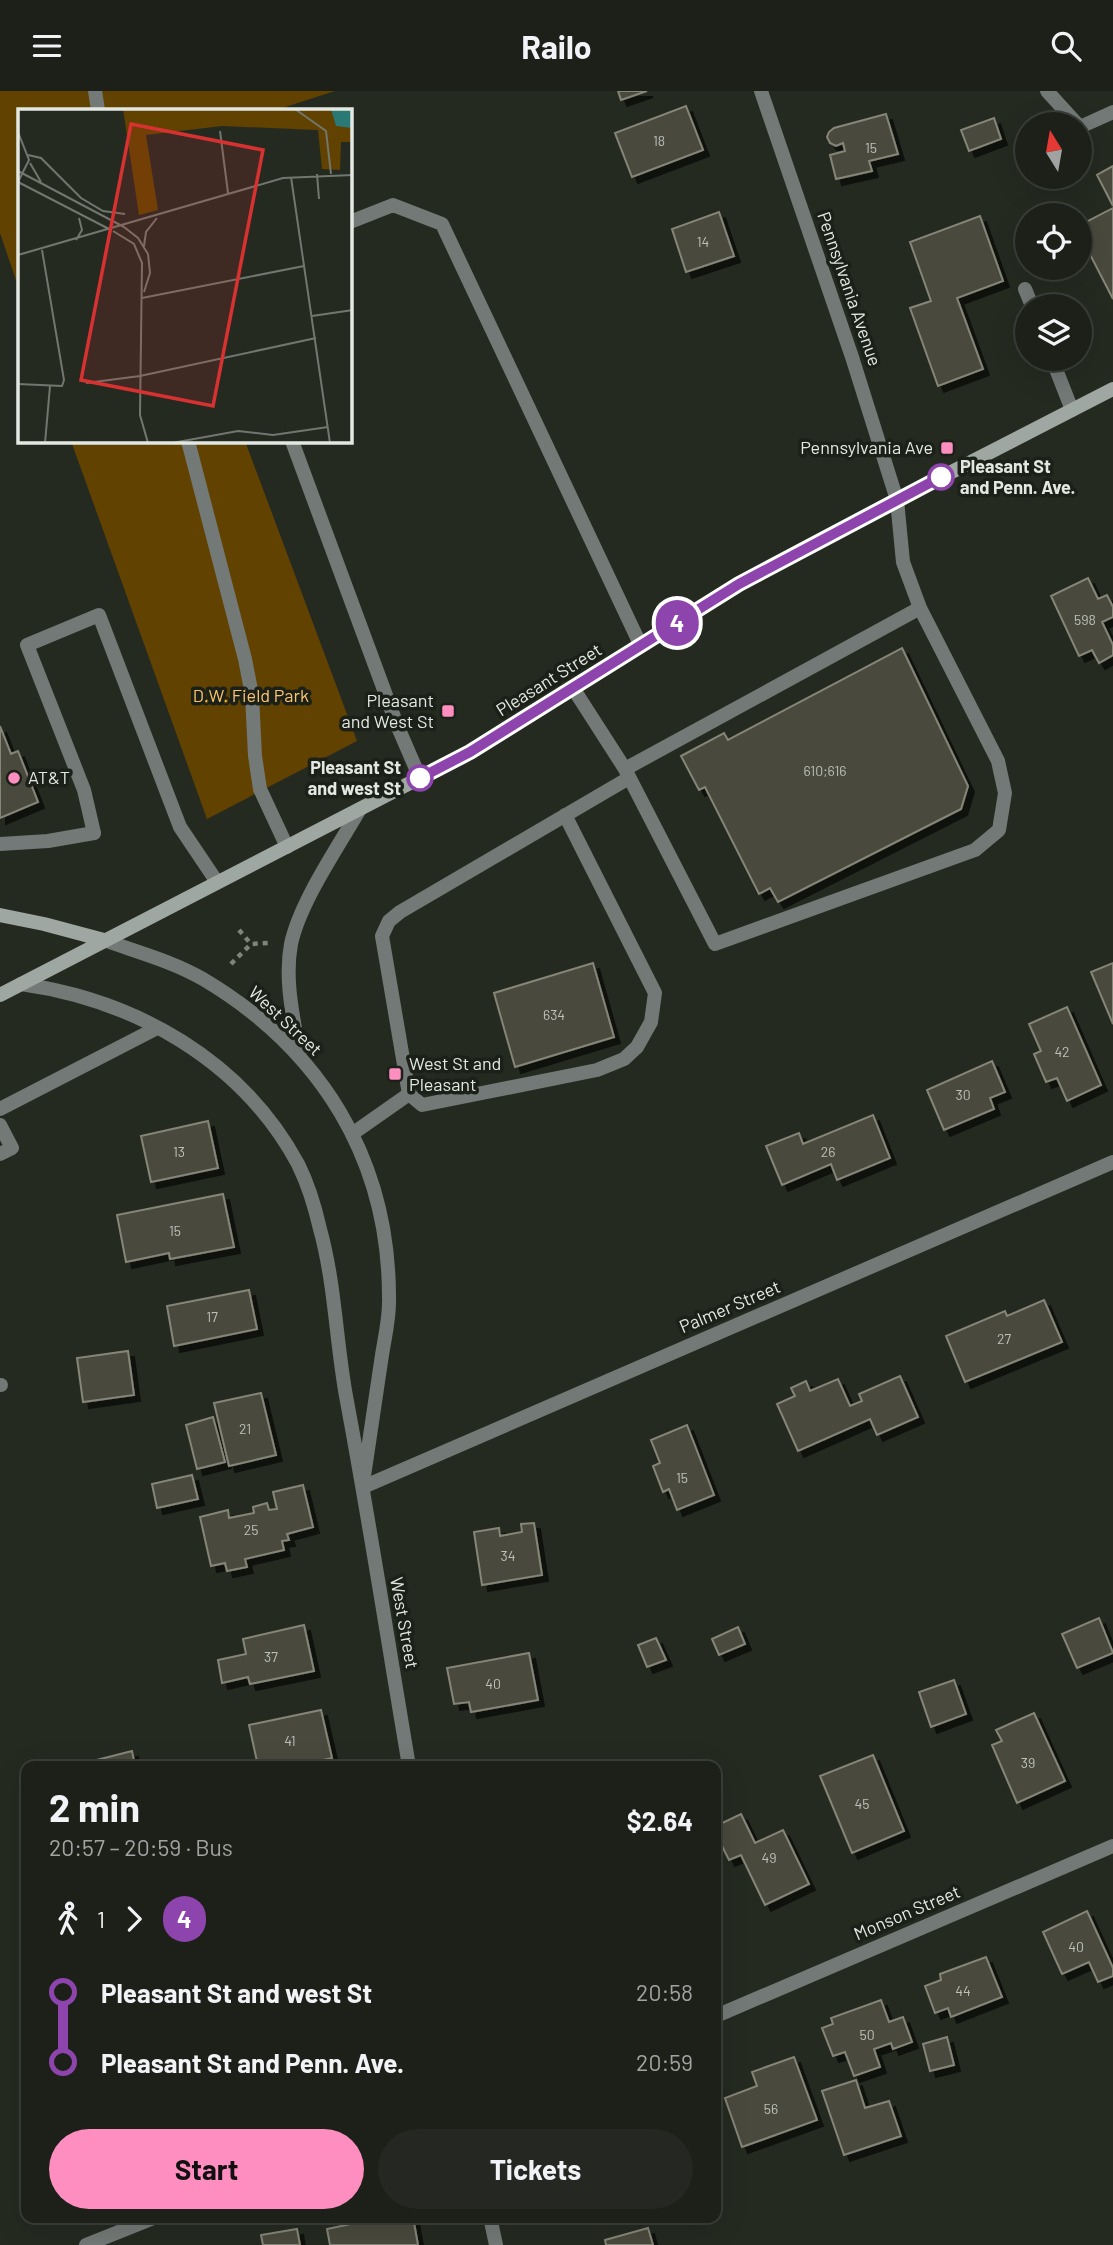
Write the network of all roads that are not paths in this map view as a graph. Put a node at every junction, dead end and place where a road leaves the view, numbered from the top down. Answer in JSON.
{"nodes":[{"id":1,"x":95,"y":91,"type":"edge"},
{"id":2,"x":761,"y":91,"type":"edge"},
{"id":3,"x":1047,"y":91,"type":"edge"},
{"id":4,"x":98,"y":109,"type":"edge"},
{"id":5,"x":1066,"y":112,"type":"edge"},
{"id":6,"x":1113,"y":112,"type":"edge"},
{"id":7,"x":1092,"y":121,"type":"edge"},
{"id":8,"x":352,"y":221,"type":"edge"},
{"id":9,"x":1025,"y":289,"type":"dead end"},
{"id":10,"x":1027,"y":294,"type":"edge"},
{"id":11,"x":1057,"y":371,"type":"edge"},
{"id":12,"x":1113,"y":389,"type":"edge"},
{"id":13,"x":1072,"y":410,"type":"junction"},
{"id":14,"x":189,"y":443,"type":"edge"},
{"id":15,"x":293,"y":443,"type":"edge"},
{"id":16,"x":897,"y":500,"type":"junction"},
{"id":17,"x":920,"y":608,"type":"junction"},
{"id":18,"x":641,"y":646,"type":"junction"},
{"id":19,"x":573,"y":688,"type":"junction"},
{"id":20,"x":627,"y":774,"type":"junction"},
{"id":21,"x":420,"y":778,"type":"junction"},
{"id":22,"x":360,"y":809,"type":"junction"},
{"id":23,"x":565,"y":815,"type":"junction"},
{"id":24,"x":0,"y":844,"type":"edge"},
{"id":25,"x":287,"y":847,"type":"junction"},
{"id":26,"x":217,"y":882,"type":"junction"},
{"id":27,"x":0,"y":915,"type":"edge"},
{"id":28,"x":104,"y":940,"type":"junction"},
{"id":29,"x":0,"y":982,"type":"edge"},
{"id":30,"x":20,"y":984,"type":"junction"},
{"id":31,"x":0,"y":995,"type":"edge"},
{"id":32,"x":157,"y":1028,"type":"junction"},
{"id":33,"x":300,"y":1057,"type":"junction"},
{"id":34,"x":409,"y":1094,"type":"junction"},
{"id":35,"x":0,"y":1109,"type":"edge"},
{"id":36,"x":0,"y":1125,"type":"edge"},
{"id":37,"x":352,"y":1134,"type":"junction"},
{"id":38,"x":0,"y":1154,"type":"edge"},
{"id":39,"x":1113,"y":1162,"type":"edge"},
{"id":40,"x":363,"y":1487,"type":"junction"},
{"id":41,"x":408,"y":1761,"type":"edge"},
{"id":42,"x":1113,"y":1846,"type":"edge"},
{"id":43,"x":721,"y":2014,"type":"edge"},
{"id":44,"x":141,"y":2223,"type":"edge"},
{"id":45,"x":491,"y":2223,"type":"edge"},
{"id":46,"x":86,"y":2245,"type":"edge"},
{"id":47,"x":496,"y":2245,"type":"edge"}],
"edges":[{"from":1,"to":4,"type":"street"},
{"from":2,"to":16,"type":"street","name":"Pennsylvania Avenue"},
{"from":3,"to":5,"type":"street"},
{"from":6,"to":7,"type":"street"},
{"from":8,"to":18,"type":"street"},
{"from":9,"to":10,"type":"street"},
{"from":11,"to":13,"type":"street"},
{"from":12,"to":13,"type":"main road","name":"Pleasant Street"},
{"from":13,"to":16,"type":"main road","name":"Pleasant Street"},
{"from":14,"to":25,"type":"street"},
{"from":15,"to":21,"type":"street"},
{"from":16,"to":17,"type":"street","name":"Pennsylvania Avenue"},
{"from":16,"to":18,"type":"main road","name":"Pleasant Street"},
{"from":17,"to":20,"type":"street"},
{"from":17,"to":20,"type":"street","name":"Pennsylvania Avenue"},
{"from":18,"to":19,"type":"main road","name":"Pleasant Street"},
{"from":19,"to":20,"type":"street"},
{"from":19,"to":21,"type":"main road","name":"Pleasant Street"},
{"from":20,"to":23,"type":"street"},
{"from":21,"to":22,"type":"main road","name":"Pleasant Street"},
{"from":22,"to":25,"type":"main road","name":"Pleasant Street"},
{"from":22,"to":33,"type":"street"},
{"from":23,"to":34,"type":"street"},
{"from":23,"to":34,"type":"street"},
{"from":24,"to":26,"type":"street"},
{"from":25,"to":26,"type":"main road","name":"Pleasant Street"},
{"from":26,"to":28,"type":"main road","name":"Pleasant Street"},
{"from":27,"to":28,"type":"main road"},
{"from":28,"to":30,"type":"main road","name":"Pleasant Street"},
{"from":28,"to":33,"type":"street","name":"West Street"},
{"from":29,"to":30,"type":"main road"},
{"from":30,"to":31,"type":"main road","name":"Pleasant Street"},
{"from":30,"to":32,"type":"street","name":"West Street"},
{"from":32,"to":35,"type":"street"},
{"from":32,"to":40,"type":"street","name":"West Street"},
{"from":33,"to":37,"type":"street","name":"West Street"},
{"from":34,"to":37,"type":"street"},
{"from":36,"to":38,"type":"street"},
{"from":37,"to":40,"type":"street","name":"West Street"},
{"from":39,"to":40,"type":"street","name":"Palmer Street"},
{"from":40,"to":41,"type":"street","name":"West Street"},
{"from":42,"to":43,"type":"street","name":"Monson Street"},
{"from":44,"to":46,"type":"street"},
{"from":45,"to":47,"type":"street"}]}
